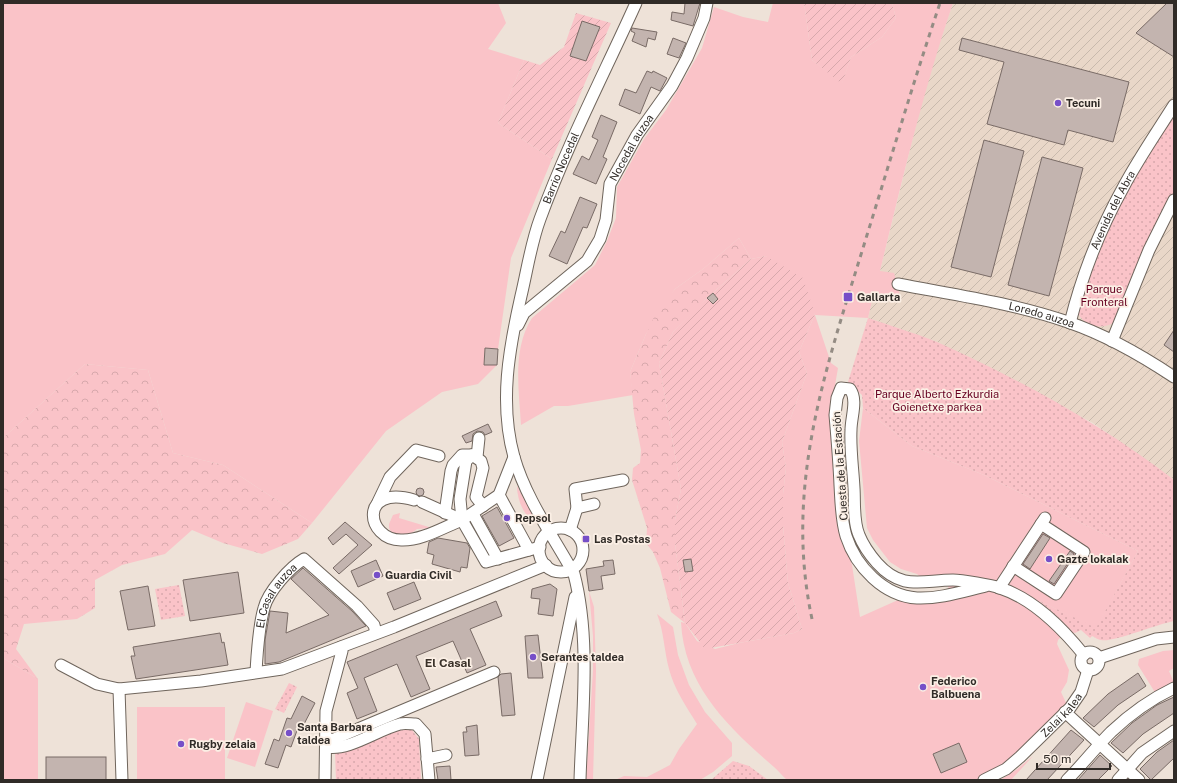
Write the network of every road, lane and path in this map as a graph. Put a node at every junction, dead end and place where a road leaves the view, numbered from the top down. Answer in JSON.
{"nodes":[{"id":1,"x":636,"y":3,"type":"edge"},
{"id":2,"x":707,"y":3,"type":"edge"},
{"id":3,"x":1174,"y":105,"type":"edge"},
{"id":4,"x":1174,"y":200,"type":"edge"},
{"id":5,"x":898,"y":284,"type":"dead end"},
{"id":6,"x":1070,"y":323,"type":"junction"},
{"id":7,"x":510,"y":341,"type":"junction"},
{"id":8,"x":1112,"y":341,"type":"junction"},
{"id":9,"x":1174,"y":376,"type":"edge"},
{"id":10,"x":479,"y":438,"type":"dead end"},
{"id":11,"x":439,"y":456,"type":"dead end"},
{"id":12,"x":475,"y":456,"type":"junction"},
{"id":13,"x":514,"y":457,"type":"junction"},
{"id":14,"x":623,"y":480,"type":"dead end"},
{"id":15,"x":499,"y":495,"type":"junction"},
{"id":16,"x":378,"y":502,"type":"junction"},
{"id":17,"x":594,"y":504,"type":"dead end"},
{"id":18,"x":483,"y":506,"type":"junction"},
{"id":19,"x":577,"y":508,"type":"junction"},
{"id":20,"x":445,"y":513,"type":"junction"},
{"id":21,"x":473,"y":514,"type":"junction"},
{"id":22,"x":462,"y":520,"type":"junction"},
{"id":23,"x":570,"y":530,"type":"junction"},
{"id":24,"x":550,"y":531,"type":"junction"},
{"id":25,"x":534,"y":549,"type":"junction"},
{"id":26,"x":498,"y":559,"type":"junction"},
{"id":27,"x":546,"y":565,"type":"junction"},
{"id":28,"x":1013,"y":566,"type":"junction"},
{"id":29,"x":571,"y":569,"type":"junction"},
{"id":30,"x":986,"y":586,"type":"junction"},
{"id":31,"x":999,"y":588,"type":"junction"},
{"id":32,"x":576,"y":591,"type":"junction"},
{"id":33,"x":376,"y":633,"type":"junction"},
{"id":34,"x":584,"y":637,"type":"junction"},
{"id":35,"x":1174,"y":637,"type":"edge"},
{"id":36,"x":565,"y":641,"type":"junction"},
{"id":37,"x":341,"y":647,"type":"junction"},
{"id":38,"x":1084,"y":655,"type":"junction"},
{"id":39,"x":1099,"y":658,"type":"junction"},
{"id":40,"x":61,"y":665,"type":"dead end"},
{"id":41,"x":1088,"y":670,"type":"junction"},
{"id":42,"x":256,"y":672,"type":"junction"},
{"id":43,"x":494,"y":672,"type":"dead end"},
{"id":44,"x":1174,"y":688,"type":"edge"},
{"id":45,"x":119,"y":689,"type":"junction"},
{"id":46,"x":1065,"y":712,"type":"junction"},
{"id":47,"x":1174,"y":731,"type":"edge"},
{"id":48,"x":326,"y":744,"type":"junction"},
{"id":49,"x":1101,"y":744,"type":"junction"},
{"id":50,"x":446,"y":756,"type":"dead end"},
{"id":51,"x":427,"y":759,"type":"junction"},
{"id":52,"x":1127,"y":768,"type":"junction"},
{"id":53,"x":122,"y":780,"type":"edge"},
{"id":54,"x":325,"y":780,"type":"edge"},
{"id":55,"x":429,"y":780,"type":"edge"},
{"id":56,"x":536,"y":780,"type":"edge"},
{"id":57,"x":580,"y":780,"type":"edge"},
{"id":58,"x":984,"y":780,"type":"edge"},
{"id":59,"x":1067,"y":780,"type":"edge"},
{"id":60,"x":1118,"y":780,"type":"edge"},
{"id":61,"x":1139,"y":780,"type":"edge"}],
"edges":[{"from":1,"to":7,"type":"street","name":"Barrio Nocedal"},
{"from":2,"to":7,"type":"street","name":"Nocedal auzoa"},
{"from":3,"to":6,"type":"street","name":"Avenida del Abra"},
{"from":4,"to":8,"type":"street"},
{"from":5,"to":6,"type":"street","name":"Loredo auzoa"},
{"from":6,"to":8,"type":"street","name":"Loredo auzoa"},
{"from":7,"to":13,"type":"street"},
{"from":8,"to":9,"type":"street","name":"Loredo auzoa"},
{"from":10,"to":12,"type":"street"},
{"from":11,"to":16,"type":"street"},
{"from":12,"to":18,"type":"street"},
{"from":12,"to":20,"type":"street"},
{"from":12,"to":22,"type":"street"},
{"from":13,"to":15,"type":"street"},
{"from":13,"to":24,"type":"street"},
{"from":14,"to":19,"type":"street"},
{"from":15,"to":18,"type":"street"},
{"from":15,"to":25,"type":"street"},
{"from":16,"to":20,"type":"street"},
{"from":16,"to":22,"type":"street"},
{"from":17,"to":19,"type":"street"},
{"from":18,"to":21,"type":"street"},
{"from":19,"to":23,"type":"street"},
{"from":20,"to":22,"type":"street"},
{"from":21,"to":22,"type":"street"},
{"from":21,"to":26,"type":"street"},
{"from":22,"to":26,"type":"street"},
{"from":23,"to":24,"type":"street"},
{"from":23,"to":29,"type":"street"},
{"from":24,"to":25,"type":"street"},
{"from":24,"to":29,"type":"street"},
{"from":25,"to":26,"type":"street"},
{"from":25,"to":27,"type":"street"},
{"from":27,"to":29,"type":"street"},
{"from":27,"to":33,"type":"street"},
{"from":28,"to":28,"type":"street"},
{"from":28,"to":31,"type":"street"},
{"from":29,"to":32,"type":"street"},
{"from":30,"to":30,"type":"street","name":"Cuesta de la Estación"},
{"from":30,"to":31,"type":"street","name":"Cuesta de la Estación"},
{"from":31,"to":38,"type":"street","name":"Cuesta de la Estación"},
{"from":32,"to":34,"type":"street"},
{"from":32,"to":36,"type":"street"},
{"from":33,"to":37,"type":"street"},
{"from":33,"to":42,"type":"street","name":"El Casal auzoa"},
{"from":34,"to":36,"type":"street"},
{"from":34,"to":57,"type":"street"},
{"from":35,"to":39,"type":"street"},
{"from":36,"to":56,"type":"street"},
{"from":37,"to":42,"type":"street"},
{"from":37,"to":48,"type":"street"},
{"from":38,"to":39,"type":"street"},
{"from":38,"to":41,"type":"street"},
{"from":39,"to":41,"type":"street"},
{"from":40,"to":45,"type":"street"},
{"from":41,"to":46,"type":"street","name":"Zelai kalea"},
{"from":42,"to":45,"type":"street"},
{"from":43,"to":48,"type":"street"},
{"from":44,"to":49,"type":"street"},
{"from":45,"to":53,"type":"street"},
{"from":46,"to":49,"type":"street"},
{"from":46,"to":58,"type":"street","name":"Zelai kalea"},
{"from":47,"to":52,"type":"street"},
{"from":48,"to":51,"type":"street"},
{"from":48,"to":54,"type":"street"},
{"from":49,"to":52,"type":"street"},
{"from":49,"to":59,"type":"street"},
{"from":50,"to":51,"type":"street"},
{"from":51,"to":55,"type":"street"},
{"from":52,"to":60,"type":"street"},
{"from":52,"to":61,"type":"street"}]}
